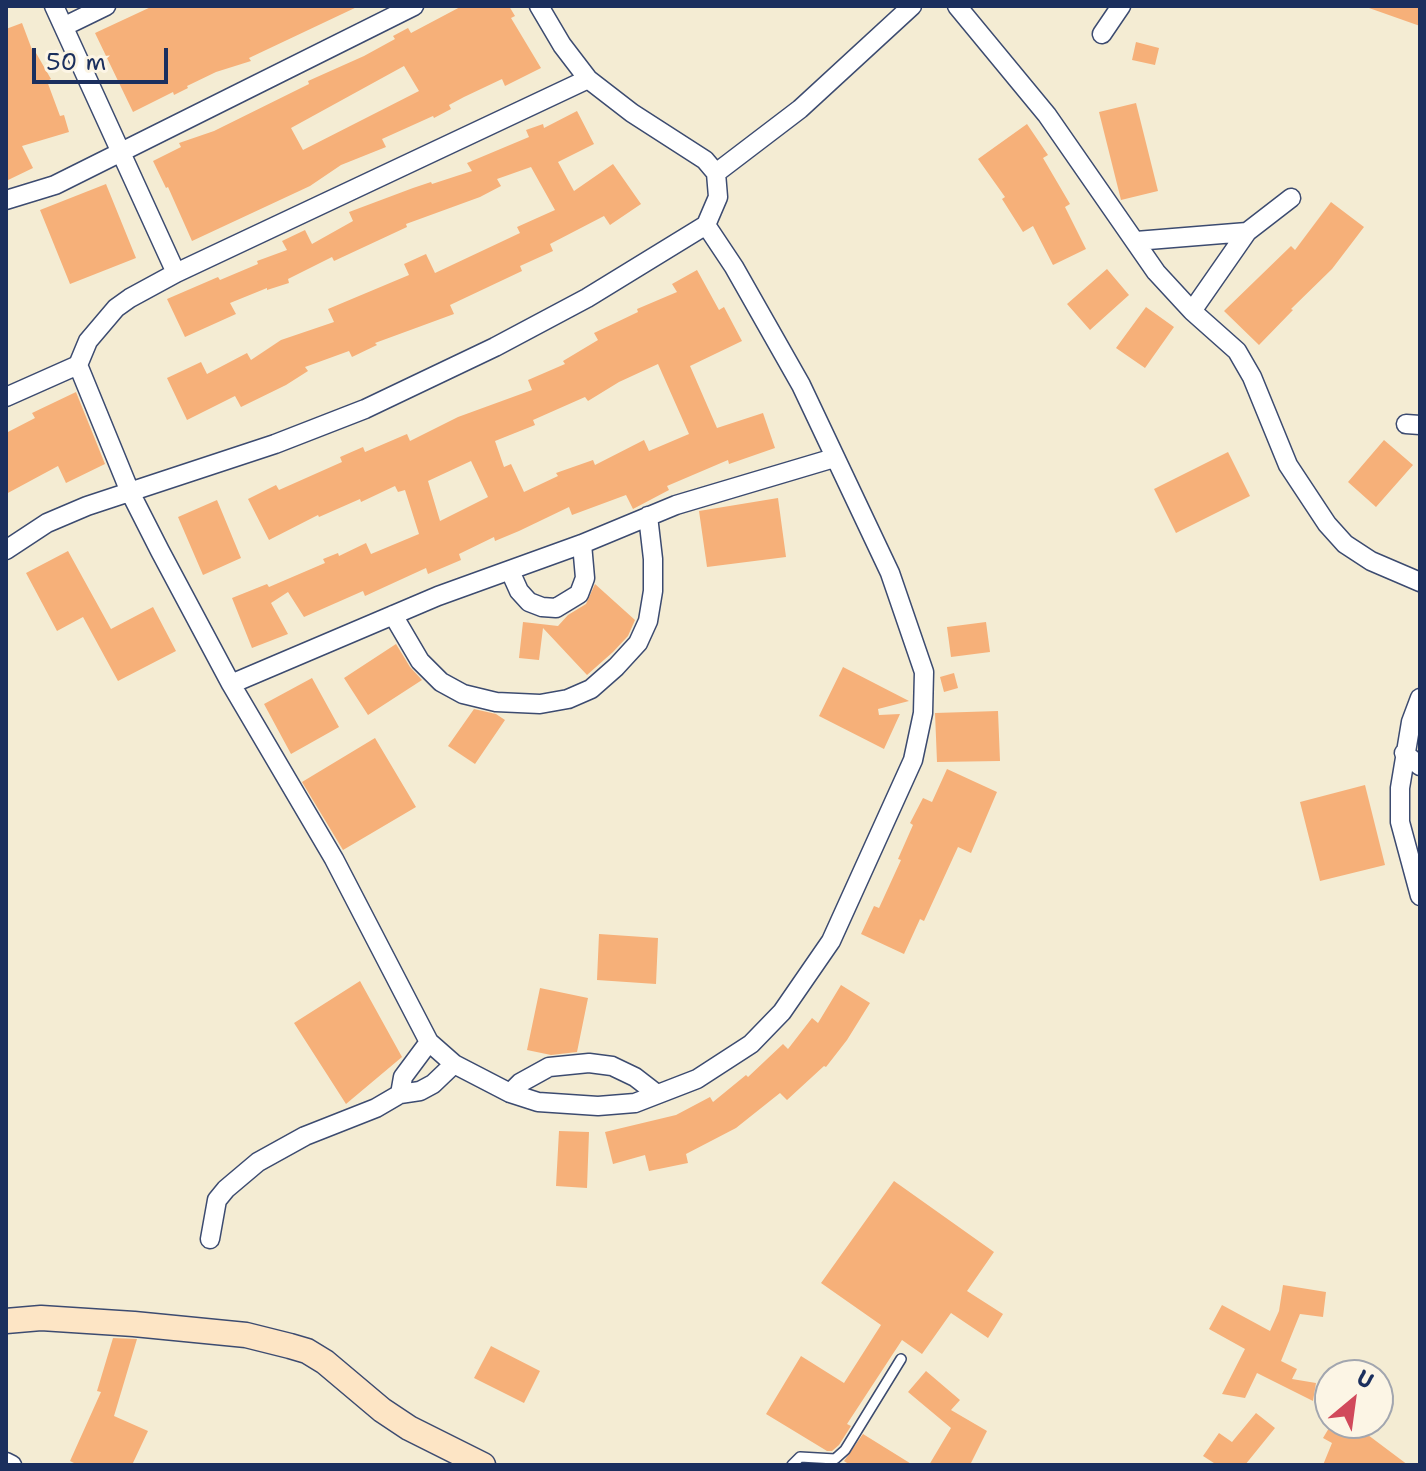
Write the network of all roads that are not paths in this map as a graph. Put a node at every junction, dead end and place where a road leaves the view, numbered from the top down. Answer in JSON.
{"nodes":[{"id":1,"x":54,"y":6,"type":"edge"},
{"id":2,"x":106,"y":6,"type":"edge"},
{"id":3,"x":414,"y":6,"type":"edge"},
{"id":4,"x":539,"y":6,"type":"edge"},
{"id":5,"x":912,"y":6,"type":"edge"},
{"id":6,"x":957,"y":6,"type":"edge"},
{"id":7,"x":1121,"y":6,"type":"edge"},
{"id":8,"x":65,"y":26,"type":"junction"},
{"id":9,"x":1102,"y":34,"type":"dead end"},
{"id":10,"x":588,"y":79,"type":"junction"},
{"id":11,"x":120,"y":152,"type":"junction"},
{"id":12,"x":716,"y":173,"type":"junction"},
{"id":13,"x":1291,"y":198,"type":"dead end"},
{"id":14,"x":6,"y":200,"type":"edge"},
{"id":15,"x":706,"y":225,"type":"junction"},
{"id":16,"x":1247,"y":232,"type":"junction"},
{"id":17,"x":1136,"y":241,"type":"junction"},
{"id":18,"x":176,"y":273,"type":"junction"},
{"id":19,"x":1192,"y":311,"type":"junction"},
{"id":20,"x":78,"y":365,"type":"junction"},
{"id":21,"x":6,"y":397,"type":"edge"},
{"id":22,"x":834,"y":458,"type":"junction"},
{"id":23,"x":130,"y":492,"type":"junction"},
{"id":24,"x":648,"y":516,"type":"junction"},
{"id":25,"x":582,"y":544,"type":"junction"},
{"id":26,"x":6,"y":550,"type":"edge"},
{"id":27,"x":510,"y":571,"type":"junction"},
{"id":28,"x":1420,"y":582,"type":"edge"},
{"id":29,"x":393,"y":615,"type":"junction"},
{"id":30,"x":231,"y":684,"type":"junction"},
{"id":31,"x":1420,"y":698,"type":"edge"},
{"id":32,"x":1404,"y":753,"type":"junction"},
{"id":33,"x":1420,"y":766,"type":"edge"},
{"id":34,"x":1420,"y":896,"type":"edge"},
{"id":35,"x":429,"y":1042,"type":"junction"},
{"id":36,"x":454,"y":1064,"type":"junction"},
{"id":37,"x":510,"y":1093,"type":"junction"},
{"id":38,"x":400,"y":1094,"type":"junction"},
{"id":39,"x":657,"y":1094,"type":"junction"},
{"id":40,"x":210,"y":1239,"type":"dead end"},
{"id":41,"x":6,"y":1321,"type":"edge"},
{"id":42,"x":901,"y":1359,"type":"dead end"},
{"id":43,"x":6,"y":1462,"type":"edge"},
{"id":44,"x":12,"y":1465,"type":"edge"},
{"id":45,"x":483,"y":1465,"type":"edge"},
{"id":46,"x":792,"y":1465,"type":"edge"}],
"edges":[{"from":1,"to":8,"type":"street"},
{"from":2,"to":8,"type":"street"},
{"from":3,"to":11,"type":"street"},
{"from":4,"to":10,"type":"street"},
{"from":5,"to":12,"type":"street"},
{"from":6,"to":17,"type":"street"},
{"from":7,"to":9,"type":"street"},
{"from":8,"to":11,"type":"street"},
{"from":10,"to":12,"type":"street"},
{"from":10,"to":18,"type":"street"},
{"from":11,"to":14,"type":"street"},
{"from":11,"to":18,"type":"street"},
{"from":12,"to":15,"type":"street"},
{"from":13,"to":16,"type":"street"},
{"from":15,"to":22,"type":"street"},
{"from":15,"to":23,"type":"street"},
{"from":16,"to":17,"type":"street"},
{"from":16,"to":19,"type":"street"},
{"from":17,"to":19,"type":"street"},
{"from":18,"to":20,"type":"street"},
{"from":19,"to":28,"type":"street"},
{"from":20,"to":21,"type":"street"},
{"from":20,"to":23,"type":"street"},
{"from":22,"to":24,"type":"street"},
{"from":22,"to":39,"type":"street"},
{"from":23,"to":26,"type":"street"},
{"from":23,"to":30,"type":"street"},
{"from":24,"to":25,"type":"street"},
{"from":24,"to":29,"type":"street"},
{"from":25,"to":27,"type":"street"},
{"from":25,"to":27,"type":"street"},
{"from":27,"to":29,"type":"street"},
{"from":29,"to":30,"type":"street"},
{"from":30,"to":35,"type":"street"},
{"from":31,"to":32,"type":"street"},
{"from":32,"to":33,"type":"street"},
{"from":32,"to":34,"type":"street"},
{"from":35,"to":36,"type":"street"},
{"from":35,"to":38,"type":"street"},
{"from":36,"to":37,"type":"street"},
{"from":36,"to":38,"type":"street"},
{"from":37,"to":39,"type":"street"},
{"from":37,"to":39,"type":"street"},
{"from":38,"to":40,"type":"street"},
{"from":41,"to":45,"type":"main road"},
{"from":42,"to":46,"type":"lane"},
{"from":43,"to":44,"type":"street"}]}
